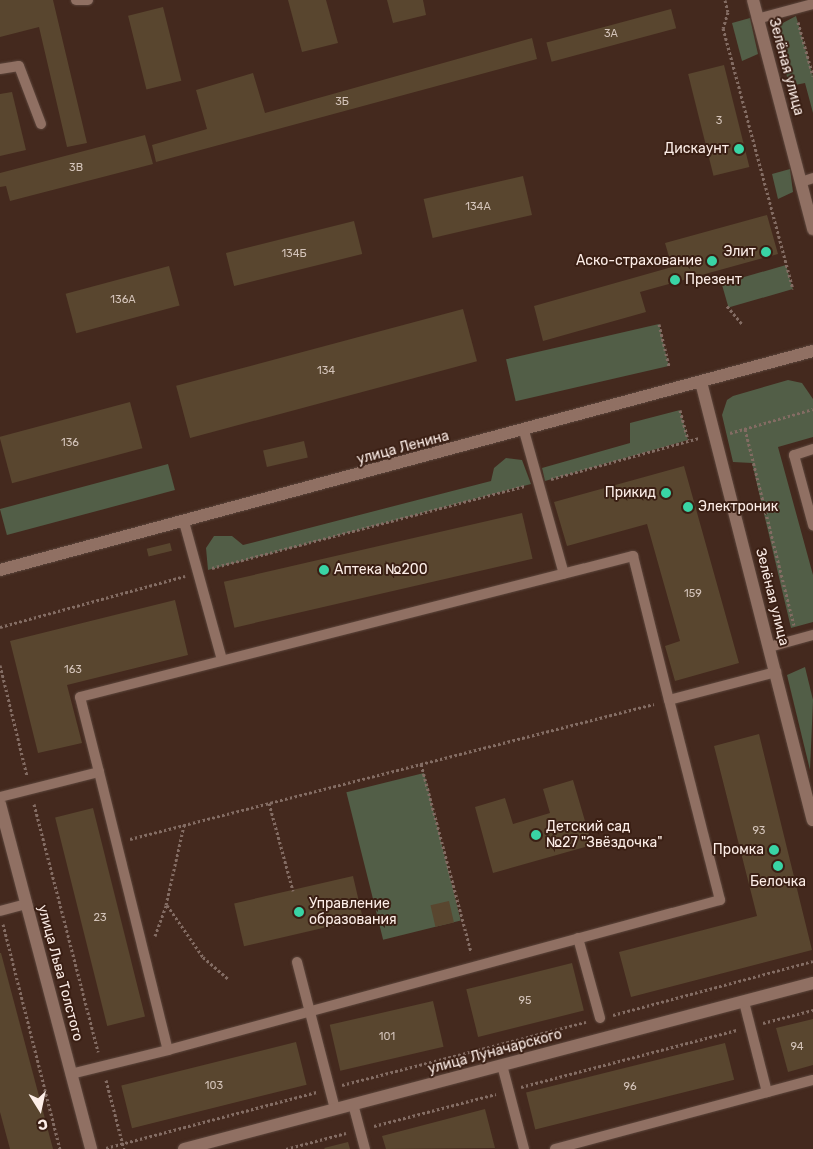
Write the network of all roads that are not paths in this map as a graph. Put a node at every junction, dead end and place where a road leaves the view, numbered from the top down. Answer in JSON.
{"nodes":[{"id":1,"x":76,"y":0,"type":"edge"},
{"id":2,"x":88,"y":0,"type":"edge"},
{"id":3,"x":752,"y":0,"type":"edge"},
{"id":4,"x":813,"y":4,"type":"edge"},
{"id":5,"x":757,"y":19,"type":"junction"},
{"id":6,"x":0,"y":69,"type":"edge"},
{"id":7,"x":41,"y":124,"type":"dead end"},
{"id":8,"x":807,"y":180,"type":"edge"},
{"id":9,"x":813,"y":229,"type":"edge"},
{"id":10,"x":813,"y":350,"type":"edge"},
{"id":11,"x":701,"y":382,"type":"junction"},
{"id":12,"x":524,"y":431,"type":"junction"},
{"id":13,"x":813,"y":449,"type":"edge"},
{"id":14,"x":184,"y":522,"type":"junction"},
{"id":15,"x":813,"y":525,"type":"edge"},
{"id":16,"x":0,"y":570,"type":"edge"},
{"id":17,"x":564,"y":574,"type":"junction"},
{"id":18,"x":813,"y":635,"type":"edge"},
{"id":19,"x":769,"y":647,"type":"junction"},
{"id":20,"x":222,"y":660,"type":"junction"},
{"id":21,"x":776,"y":672,"type":"junction"},
{"id":22,"x":669,"y":700,"type":"junction"},
{"id":23,"x":98,"y":772,"type":"junction"},
{"id":24,"x":0,"y":797,"type":"edge"},
{"id":25,"x":0,"y":804,"type":"edge"},
{"id":26,"x":813,"y":820,"type":"edge"},
{"id":27,"x":26,"y":904,"type":"junction"},
{"id":28,"x":0,"y":912,"type":"edge"},
{"id":29,"x":578,"y":938,"type":"junction"},
{"id":30,"x":297,"y":962,"type":"dead end"},
{"id":31,"x":813,"y":984,"type":"edge"},
{"id":32,"x":744,"y":1002,"type":"junction"},
{"id":33,"x":311,"y":1012,"type":"junction"},
{"id":34,"x":600,"y":1018,"type":"road end"},
{"id":35,"x":168,"y":1050,"type":"junction"},
{"id":36,"x":502,"y":1065,"type":"junction"},
{"id":37,"x":71,"y":1074,"type":"junction"},
{"id":38,"x":813,"y":1080,"type":"edge"},
{"id":39,"x":767,"y":1092,"type":"junction"},
{"id":40,"x":353,"y":1104,"type":"junction"},
{"id":41,"x":335,"y":1109,"type":"junction"},
{"id":42,"x":91,"y":1149,"type":"edge"},
{"id":43,"x":184,"y":1149,"type":"edge"},
{"id":44,"x":365,"y":1149,"type":"edge"},
{"id":45,"x":524,"y":1149,"type":"edge"},
{"id":46,"x":555,"y":1149,"type":"edge"}],
"edges":[{"from":1,"to":2,"type":"lane"},
{"from":3,"to":5,"type":"street","name":"Зелёная улица"},
{"from":4,"to":5,"type":"lane"},
{"from":5,"to":8,"type":"street","name":"Зелёная улица"},
{"from":6,"to":7,"type":"lane"},
{"from":8,"to":9,"type":"street","name":"Зелёная улица"},
{"from":10,"to":11,"type":"street","name":"улица Ленина"},
{"from":11,"to":12,"type":"street","name":"улица Ленина"},
{"from":11,"to":19,"type":"street","name":"Зелёная улица"},
{"from":12,"to":14,"type":"street","name":"улица Ленина"},
{"from":12,"to":17,"type":"lane"},
{"from":13,"to":15,"type":"lane"},
{"from":14,"to":16,"type":"street","name":"улица Ленина"},
{"from":14,"to":20,"type":"lane"},
{"from":17,"to":20,"type":"lane"},
{"from":17,"to":22,"type":"lane"},
{"from":18,"to":19,"type":"lane"},
{"from":19,"to":21,"type":"street","name":"Зелёная улица"},
{"from":20,"to":23,"type":"lane"},
{"from":21,"to":22,"type":"lane"},
{"from":21,"to":26,"type":"street","name":"Зелёная улица"},
{"from":22,"to":29,"type":"lane"},
{"from":23,"to":24,"type":"lane"},
{"from":23,"to":35,"type":"lane"},
{"from":25,"to":27,"type":"street","name":"улица Льва Толстого"},
{"from":27,"to":28,"type":"lane"},
{"from":27,"to":37,"type":"street","name":"улица Льва Толстого"},
{"from":29,"to":33,"type":"lane"},
{"from":29,"to":34,"type":"lane"},
{"from":30,"to":33,"type":"lane"},
{"from":31,"to":32,"type":"street","name":"улица Луначарского"},
{"from":32,"to":36,"type":"street","name":"улица Луначарского"},
{"from":32,"to":39,"type":"lane"},
{"from":33,"to":35,"type":"lane"},
{"from":33,"to":41,"type":"lane"},
{"from":35,"to":37,"type":"lane"},
{"from":36,"to":40,"type":"street","name":"улица Луначарского"},
{"from":36,"to":45,"type":"lane"},
{"from":37,"to":42,"type":"street","name":"улица Льва Толстого"},
{"from":38,"to":39,"type":"lane"},
{"from":39,"to":46,"type":"lane"},
{"from":40,"to":41,"type":"street","name":"улица Луначарского"},
{"from":40,"to":44,"type":"lane"},
{"from":41,"to":43,"type":"street","name":"улица Луначарского"}]}
